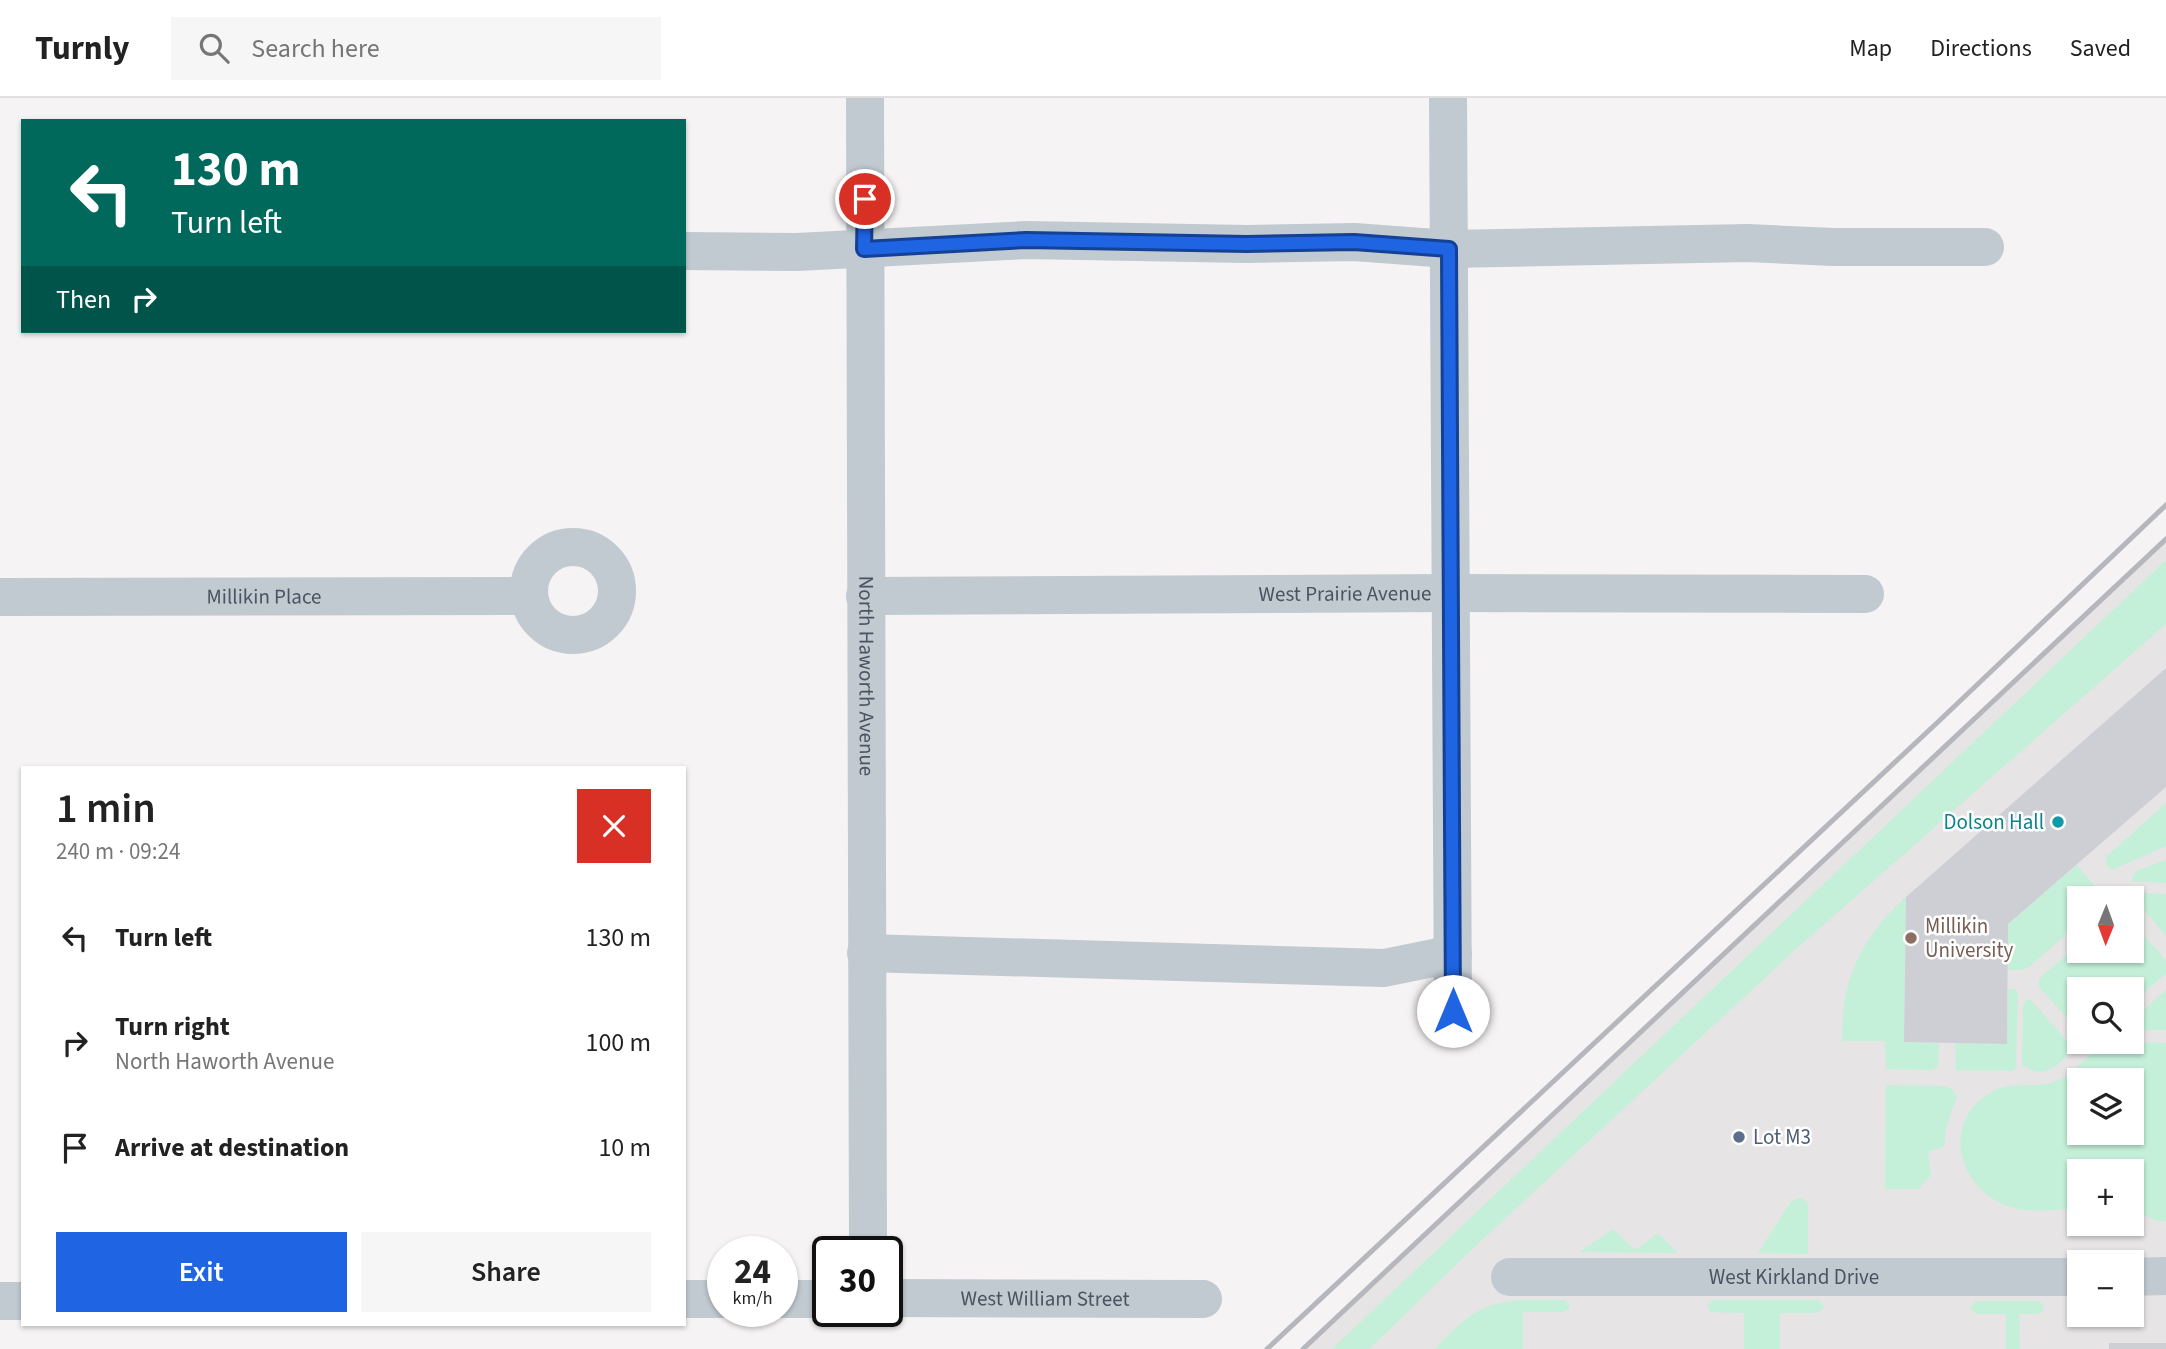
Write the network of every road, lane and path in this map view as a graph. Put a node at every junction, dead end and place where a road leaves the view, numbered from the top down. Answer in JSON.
{"nodes":[{"id":1,"x":865,"y":98,"type":"edge"},
{"id":2,"x":1448,"y":98,"type":"edge"},
{"id":3,"x":1985,"y":247,"type":"dead end"},
{"id":4,"x":864,"y":249,"type":"junction"},
{"id":5,"x":1449,"y":249,"type":"junction"},
{"id":6,"x":686,"y":251,"type":"edge"},
{"id":7,"x":1450,"y":593,"type":"junction"},
{"id":8,"x":1865,"y":594,"type":"dead end"},
{"id":9,"x":529,"y":596,"type":"dead end"},
{"id":10,"x":865,"y":596,"type":"junction"},
{"id":11,"x":0,"y":597,"type":"edge"},
{"id":12,"x":866,"y":953,"type":"junction"},
{"id":13,"x":1453,"y":954,"type":"junction"},
{"id":14,"x":1453,"y":1011,"type":"dead end"},
{"id":15,"x":868,"y":1236,"type":"edge"},
{"id":16,"x":2166,"y":1276,"type":"edge"},
{"id":17,"x":1510,"y":1277,"type":"dead end"},
{"id":18,"x":2067,"y":1277,"type":"edge"},
{"id":19,"x":2144,"y":1277,"type":"edge"},
{"id":20,"x":903,"y":1298,"type":"edge"},
{"id":21,"x":686,"y":1299,"type":"edge"},
{"id":22,"x":707,"y":1299,"type":"edge"},
{"id":23,"x":1203,"y":1299,"type":"dead end"},
{"id":24,"x":0,"y":1301,"type":"edge"},
{"id":25,"x":21,"y":1301,"type":"edge"}],
"edges":[{"from":1,"to":4,"type":"street","name":"North Haworth Avenue"},
{"from":2,"to":5,"type":"street"},
{"from":3,"to":5,"type":"street"},
{"from":4,"to":5,"type":"street"},
{"from":4,"to":6,"type":"street"},
{"from":4,"to":10,"type":"street","name":"North Haworth Avenue"},
{"from":5,"to":7,"type":"street"},
{"from":7,"to":8,"type":"street","name":"West Prairie Avenue"},
{"from":7,"to":10,"type":"street","name":"West Prairie Avenue"},
{"from":7,"to":13,"type":"street"},
{"from":9,"to":11,"type":"street","name":"Millikin Place"},
{"from":10,"to":12,"type":"street","name":"North Haworth Avenue"},
{"from":12,"to":13,"type":"street"},
{"from":12,"to":15,"type":"street","name":"North Haworth Avenue"},
{"from":13,"to":14,"type":"street"},
{"from":16,"to":19,"type":"street"},
{"from":17,"to":18,"type":"street","name":"West Kirkland Drive"},
{"from":20,"to":23,"type":"street","name":"West William Street"},
{"from":21,"to":22,"type":"street"},
{"from":24,"to":25,"type":"street"}]}
